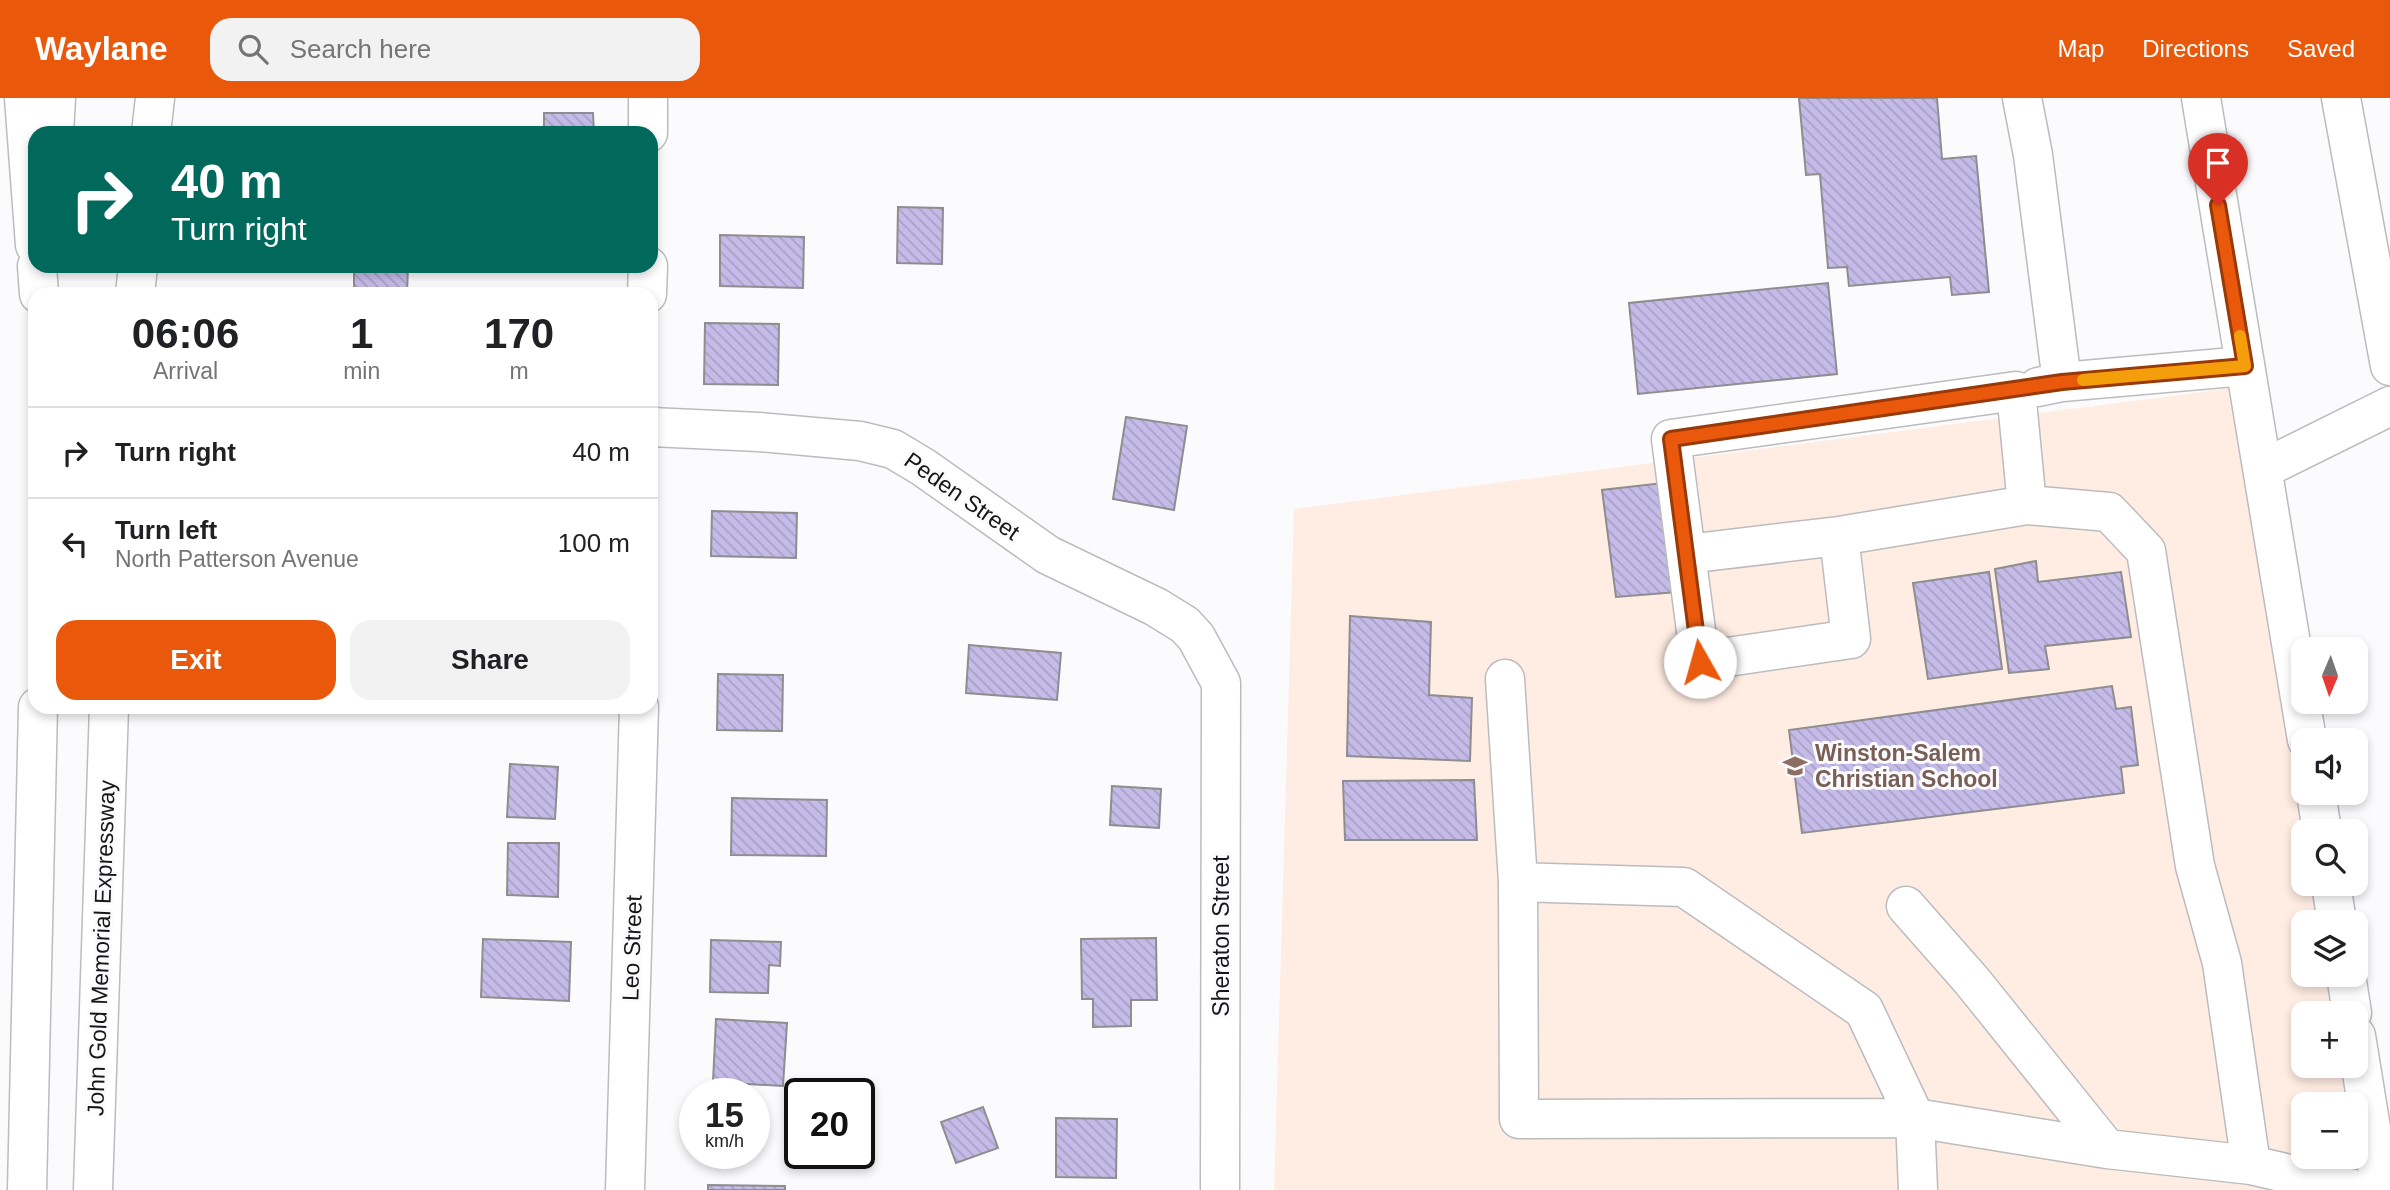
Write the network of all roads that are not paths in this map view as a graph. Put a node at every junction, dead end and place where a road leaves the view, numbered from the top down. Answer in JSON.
{"nodes":[{"id":1,"x":24,"y":98,"type":"edge"},
{"id":2,"x":55,"y":98,"type":"edge"},
{"id":3,"x":131,"y":98,"type":"edge"},
{"id":4,"x":155,"y":98,"type":"edge"},
{"id":5,"x":648,"y":98,"type":"edge"},
{"id":6,"x":2022,"y":98,"type":"edge"},
{"id":7,"x":2201,"y":98,"type":"edge"},
{"id":8,"x":2341,"y":98,"type":"edge"},
{"id":9,"x":54,"y":126,"type":"edge"},
{"id":10,"x":130,"y":126,"type":"edge"},
{"id":11,"x":152,"y":126,"type":"edge"},
{"id":12,"x":648,"y":126,"type":"edge"},
{"id":13,"x":28,"y":151,"type":"edge"},
{"id":14,"x":2245,"y":366,"type":"junction"},
{"id":15,"x":2390,"y":366,"type":"edge"},
{"id":16,"x":2062,"y":382,"type":"junction"},
{"id":17,"x":2016,"y":391,"type":"junction"},
{"id":18,"x":2390,"y":406,"type":"edge"},
{"id":19,"x":658,"y":427,"type":"edge"},
{"id":20,"x":2263,"y":469,"type":"junction"},
{"id":21,"x":2026,"y":505,"type":"junction"},
{"id":22,"x":1839,"y":536,"type":"junction"},
{"id":23,"x":1687,"y":554,"type":"junction"},
{"id":24,"x":1505,"y":679,"type":"dead end"},
{"id":25,"x":1221,"y":682,"type":"joint"},
{"id":26,"x":38,"y":714,"type":"edge"},
{"id":27,"x":109,"y":714,"type":"edge"},
{"id":28,"x":639,"y":714,"type":"edge"},
{"id":29,"x":2305,"y":728,"type":"edge"},
{"id":30,"x":1518,"y":882,"type":"junction"},
{"id":31,"x":1906,"y":906,"type":"dead end"},
{"id":32,"x":2363,"y":1078,"type":"edge"},
{"id":33,"x":1915,"y":1118,"type":"junction"},
{"id":34,"x":2107,"y":1149,"type":"junction"},
{"id":35,"x":2251,"y":1165,"type":"junction"},
{"id":36,"x":26,"y":1190,"type":"edge"},
{"id":37,"x":93,"y":1190,"type":"edge"},
{"id":38,"x":625,"y":1190,"type":"edge"},
{"id":39,"x":1220,"y":1190,"type":"edge"},
{"id":40,"x":1918,"y":1190,"type":"edge"},
{"id":41,"x":2358,"y":1190,"type":"edge"},
{"id":42,"x":2381,"y":1190,"type":"edge"}],
"edges":[{"from":1,"to":13,"type":"main road"},
{"from":2,"to":9,"type":"main road"},
{"from":3,"to":10,"type":"main road"},
{"from":4,"to":11,"type":"main road"},
{"from":5,"to":12,"type":"main road"},
{"from":6,"to":16,"type":"main road"},
{"from":7,"to":14,"type":"main road"},
{"from":8,"to":15,"type":"main road"},
{"from":14,"to":16,"type":"main road"},
{"from":14,"to":20,"type":"main road"},
{"from":16,"to":17,"type":"main road"},
{"from":17,"to":21,"type":"main road"},
{"from":17,"to":23,"type":"main road"},
{"from":18,"to":20,"type":"main road"},
{"from":19,"to":25,"type":"main road","name":"Peden Street"},
{"from":20,"to":29,"type":"main road"},
{"from":21,"to":22,"type":"main road"},
{"from":21,"to":35,"type":"main road"},
{"from":22,"to":23,"type":"main road"},
{"from":22,"to":23,"type":"main road"},
{"from":24,"to":30,"type":"main road"},
{"from":25,"to":39,"type":"main road","name":"Sheraton Street"},
{"from":26,"to":36,"type":"main road"},
{"from":27,"to":37,"type":"main road","name":"John Gold Memorial Expressway"},
{"from":28,"to":38,"type":"main road","name":"Leo Street"},
{"from":30,"to":33,"type":"main road"},
{"from":30,"to":33,"type":"main road"},
{"from":31,"to":34,"type":"main road"},
{"from":32,"to":42,"type":"main road"},
{"from":33,"to":34,"type":"main road"},
{"from":33,"to":40,"type":"main road"},
{"from":34,"to":35,"type":"main road"},
{"from":35,"to":41,"type":"main road"}]}
